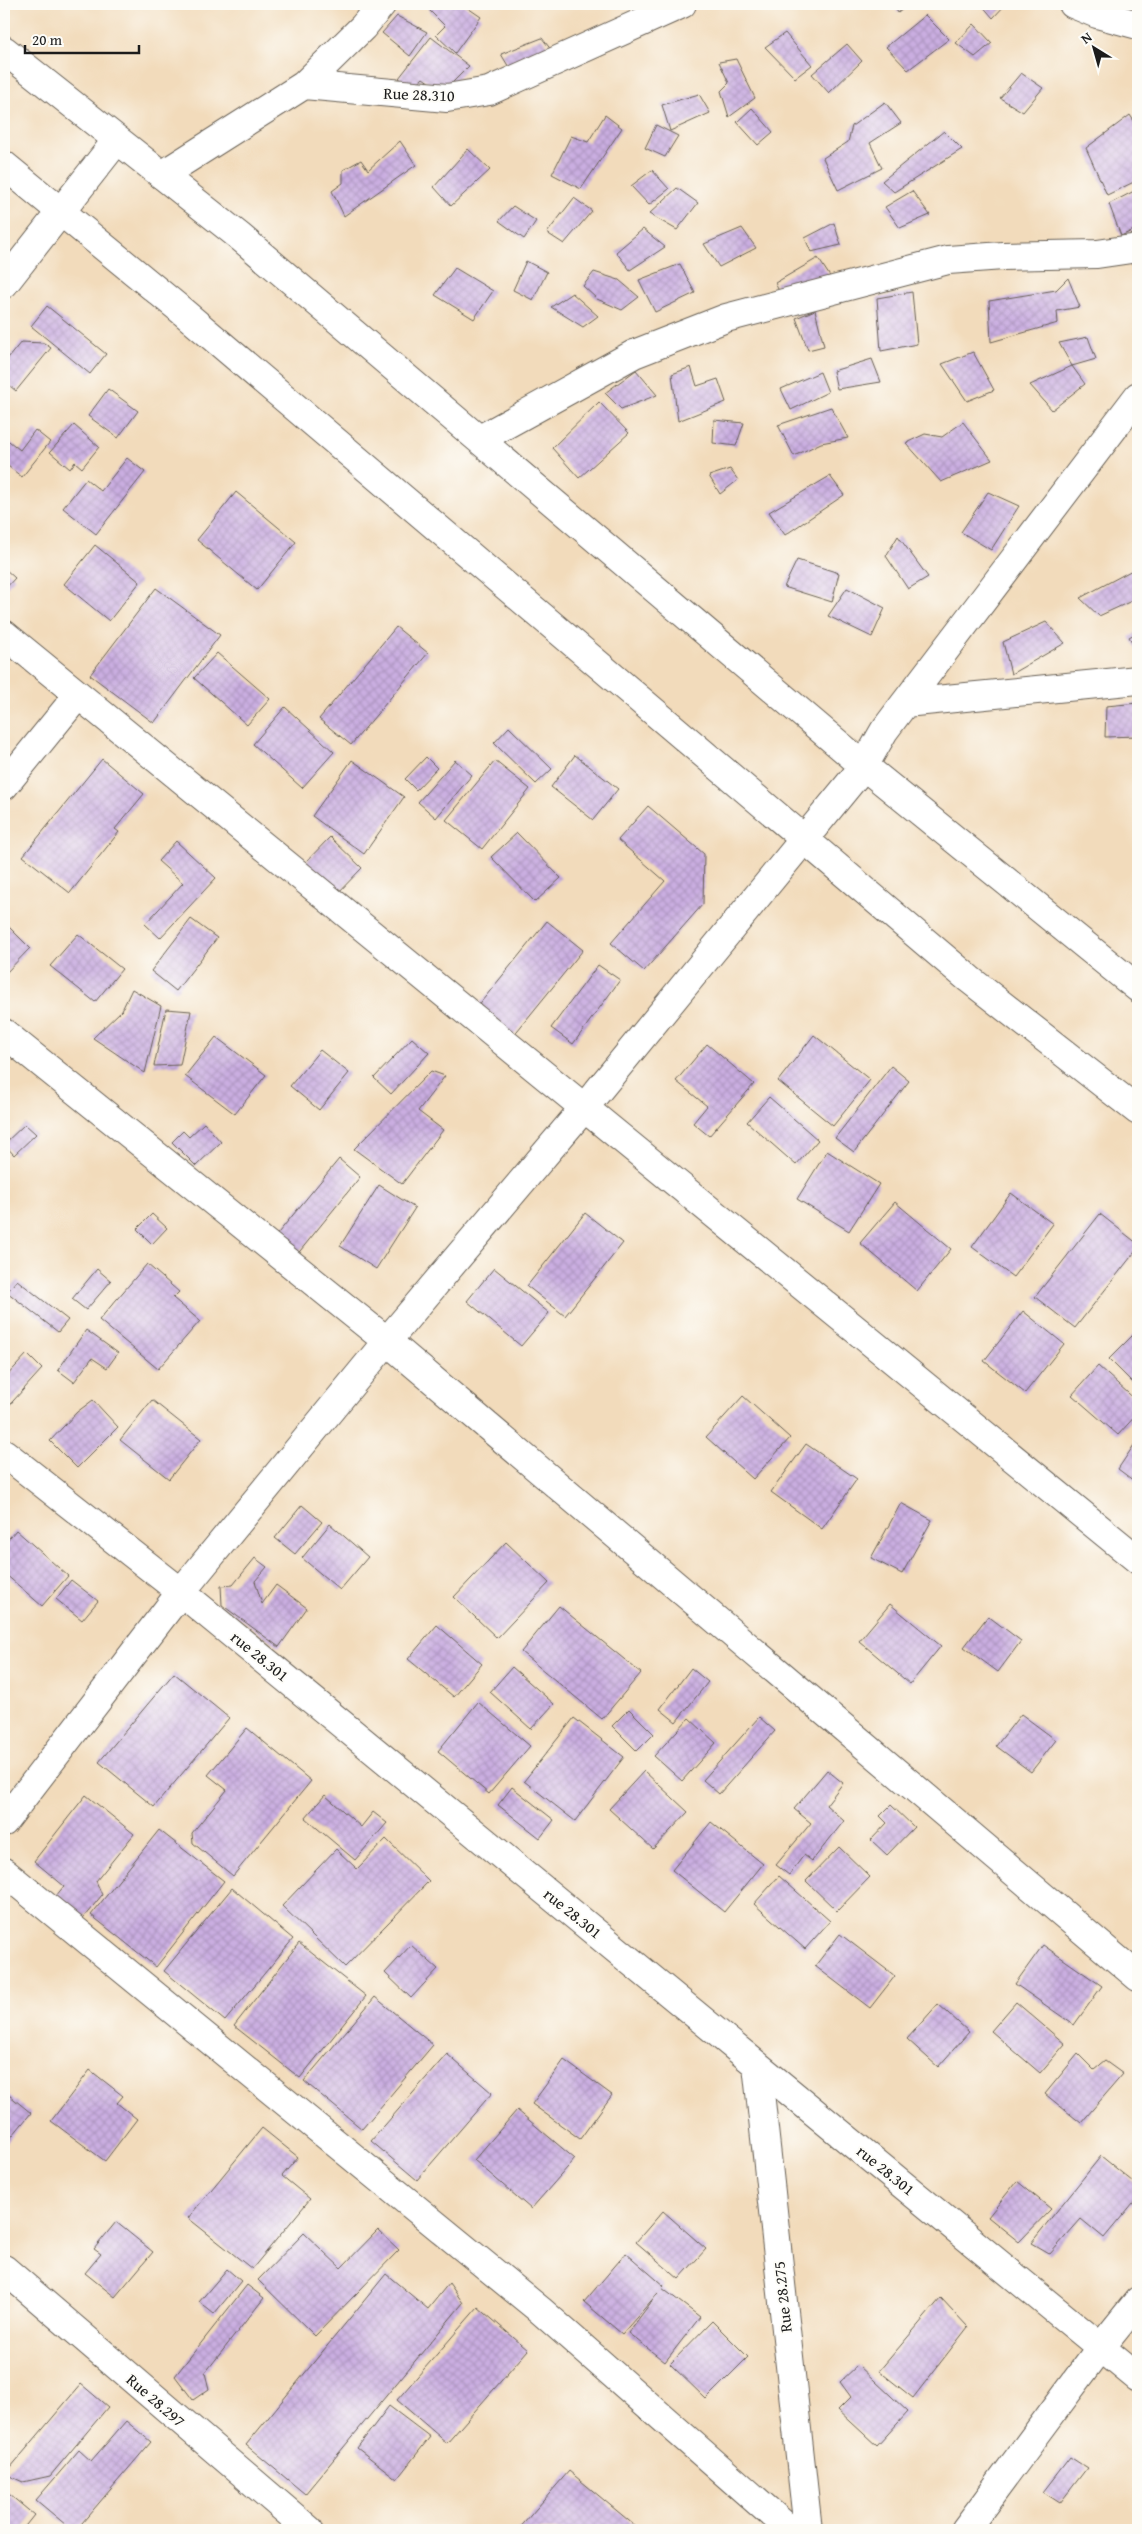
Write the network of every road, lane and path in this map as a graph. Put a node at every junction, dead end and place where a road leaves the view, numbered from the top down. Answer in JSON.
{"nodes":[{"id":1,"x":382,"y":4,"type":"edge"},
{"id":2,"x":682,"y":4,"type":"edge"},
{"id":3,"x":1073,"y":4,"type":"edge"},
{"id":4,"x":1138,"y":25,"type":"edge"},
{"id":5,"x":4,"y":50,"type":"edge"},
{"id":6,"x":304,"y":85,"type":"junction"},
{"id":7,"x":117,"y":140,"type":"junction"},
{"id":8,"x":4,"y":165,"type":"edge"},
{"id":9,"x":162,"y":175,"type":"junction"},
{"id":10,"x":61,"y":212,"type":"junction"},
{"id":11,"x":1138,"y":248,"type":"edge"},
{"id":12,"x":4,"y":284,"type":"edge"},
{"id":13,"x":1138,"y":396,"type":"edge"},
{"id":14,"x":480,"y":439,"type":"junction"},
{"id":15,"x":4,"y":634,"type":"edge"},
{"id":16,"x":1138,"y":680,"type":"edge"},
{"id":17,"x":78,"y":695,"type":"junction"},
{"id":18,"x":905,"y":703,"type":"junction"},
{"id":19,"x":864,"y":766,"type":"junction"},
{"id":20,"x":4,"y":786,"type":"edge"},
{"id":21,"x":804,"y":839,"type":"junction"},
{"id":22,"x":1138,"y":988,"type":"edge"},
{"id":23,"x":4,"y":1033,"type":"edge"},
{"id":24,"x":584,"y":1108,"type":"junction"},
{"id":25,"x":1138,"y":1111,"type":"edge"},
{"id":26,"x":387,"y":1341,"type":"junction"},
{"id":27,"x":4,"y":1453,"type":"edge"},
{"id":28,"x":1138,"y":1560,"type":"edge"},
{"id":29,"x":181,"y":1592,"type":"junction"},
{"id":30,"x":4,"y":1822,"type":"edge"},
{"id":31,"x":4,"y":1872,"type":"edge"},
{"id":32,"x":1138,"y":1976,"type":"edge"},
{"id":33,"x":757,"y":2065,"type":"junction"},
{"id":34,"x":4,"y":2269,"type":"edge"},
{"id":35,"x":1138,"y":2301,"type":"edge"},
{"id":36,"x":1101,"y":2347,"type":"junction"},
{"id":37,"x":1138,"y":2378,"type":"edge"},
{"id":38,"x":309,"y":2530,"type":"edge"},
{"id":39,"x":790,"y":2530,"type":"edge"},
{"id":40,"x":808,"y":2530,"type":"edge"},
{"id":41,"x":966,"y":2530,"type":"edge"}],
"edges":[{"from":1,"to":6,"type":"street"},
{"from":2,"to":6,"type":"street","name":"Rue 28.310"},
{"from":3,"to":4,"type":"street"},
{"from":5,"to":7,"type":"street"},
{"from":6,"to":9,"type":"street"},
{"from":7,"to":9,"type":"street"},
{"from":7,"to":10,"type":"street"},
{"from":8,"to":10,"type":"street"},
{"from":9,"to":14,"type":"street"},
{"from":10,"to":12,"type":"street"},
{"from":10,"to":21,"type":"street"},
{"from":11,"to":14,"type":"street"},
{"from":13,"to":18,"type":"street"},
{"from":14,"to":19,"type":"street"},
{"from":15,"to":17,"type":"street"},
{"from":16,"to":18,"type":"street"},
{"from":17,"to":20,"type":"street"},
{"from":17,"to":24,"type":"street"},
{"from":18,"to":19,"type":"street"},
{"from":19,"to":21,"type":"street"},
{"from":19,"to":22,"type":"street"},
{"from":21,"to":24,"type":"street"},
{"from":21,"to":25,"type":"street"},
{"from":23,"to":26,"type":"street"},
{"from":24,"to":26,"type":"street"},
{"from":24,"to":28,"type":"street"},
{"from":26,"to":29,"type":"street"},
{"from":26,"to":32,"type":"street"},
{"from":27,"to":29,"type":"street","name":"rue 28.301"},
{"from":29,"to":30,"type":"street"},
{"from":29,"to":33,"type":"street","name":"rue 28.301"},
{"from":31,"to":39,"type":"street"},
{"from":33,"to":36,"type":"street","name":"rue 28.301"},
{"from":33,"to":40,"type":"street","name":"Rue 28.275"},
{"from":34,"to":38,"type":"street","name":"Rue 28.297"},
{"from":35,"to":36,"type":"street"},
{"from":36,"to":37,"type":"street","name":"rue 28.301"},
{"from":36,"to":41,"type":"street"}]}
